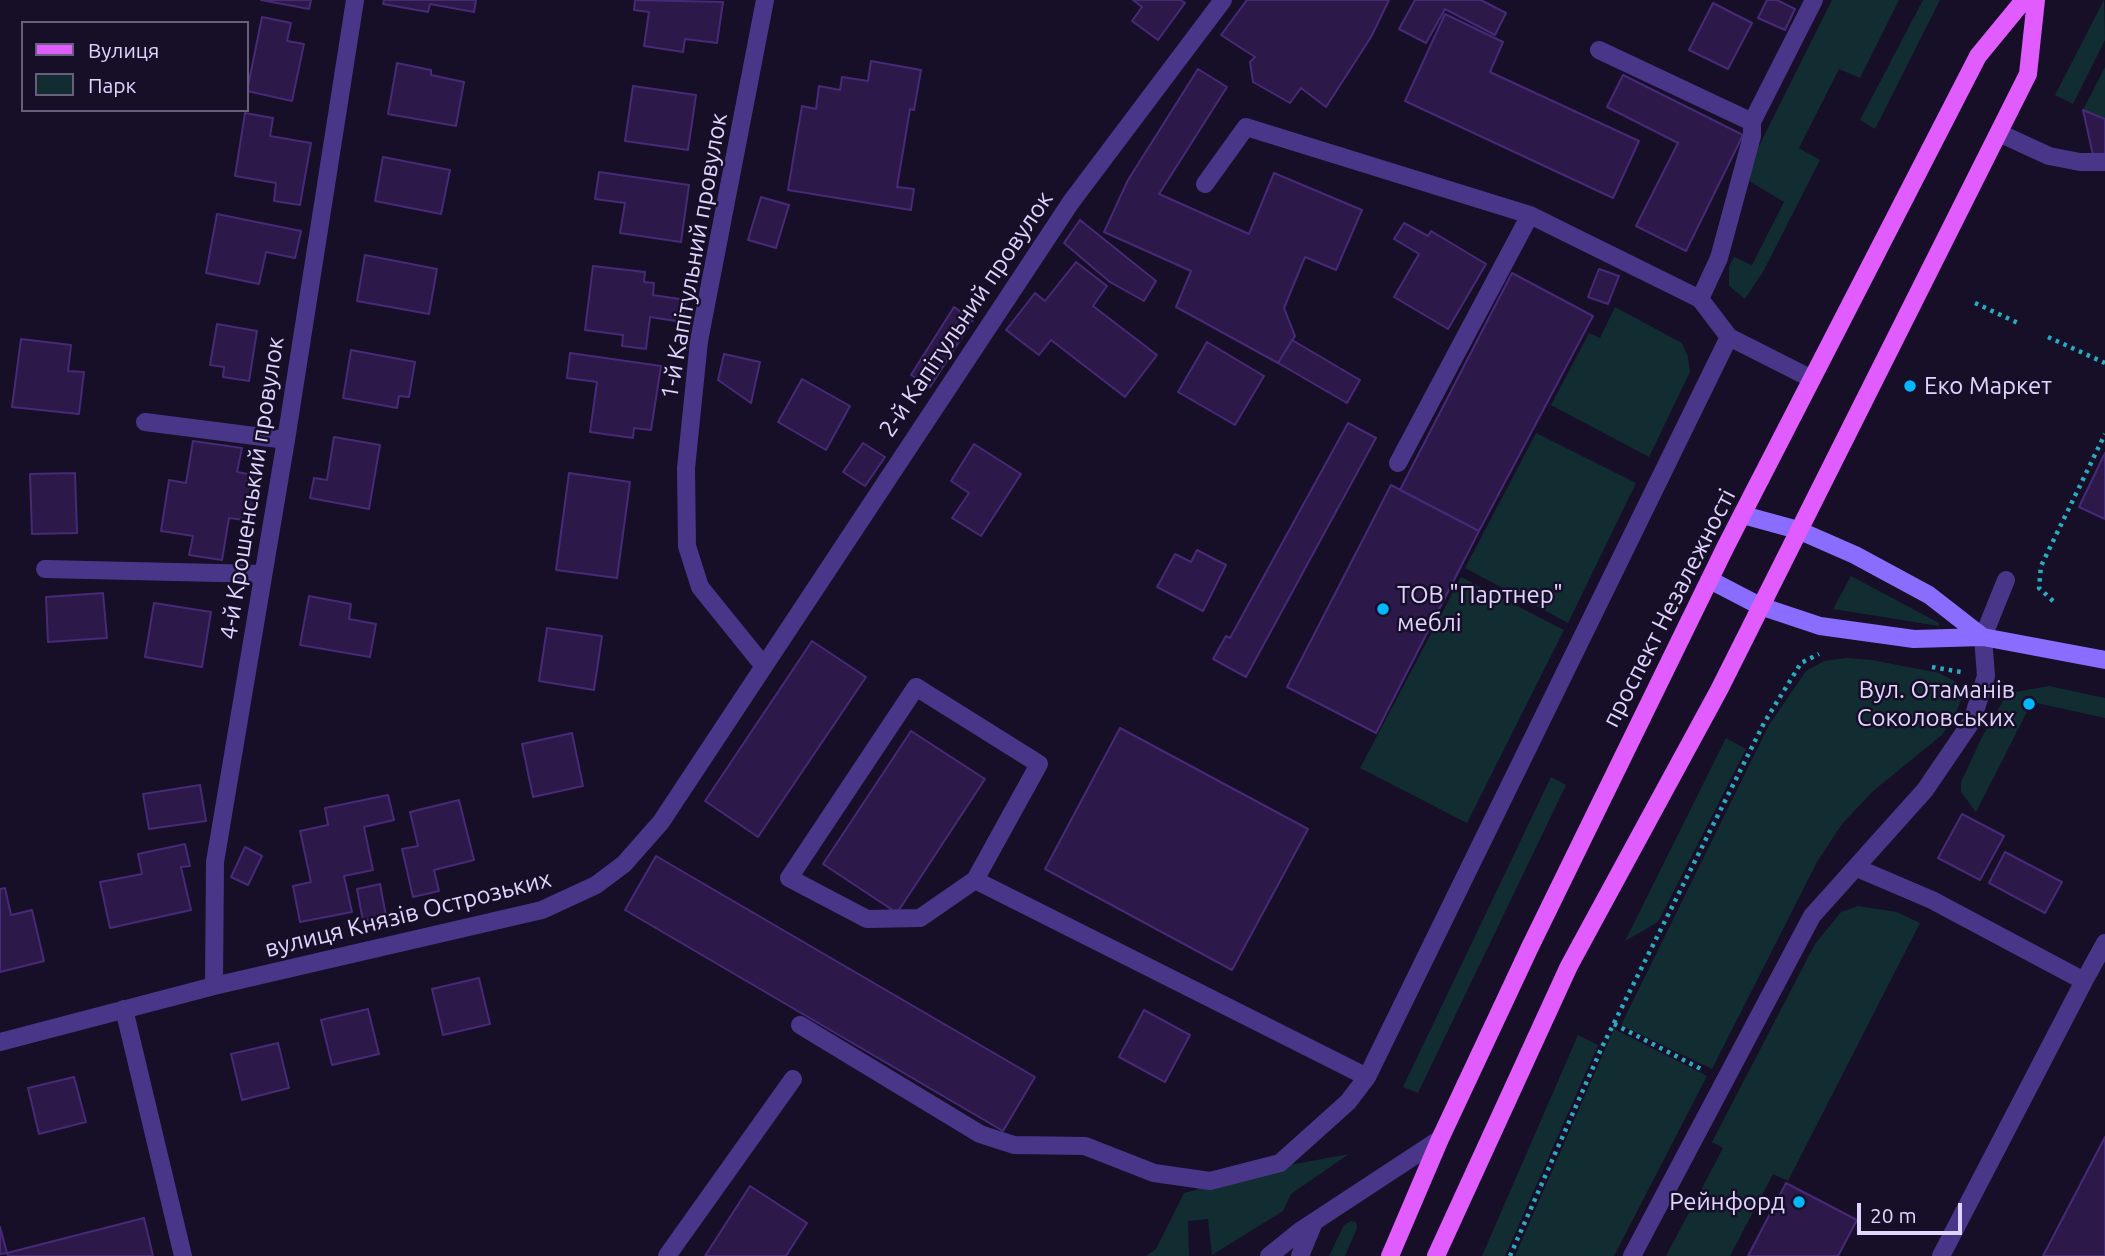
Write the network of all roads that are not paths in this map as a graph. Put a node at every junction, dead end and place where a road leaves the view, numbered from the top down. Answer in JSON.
{"nodes":[{"id":1,"x":355,"y":0,"type":"edge"},
{"id":2,"x":765,"y":0,"type":"edge"},
{"id":3,"x":1223,"y":0,"type":"edge"},
{"id":4,"x":1814,"y":0,"type":"edge"},
{"id":5,"x":2024,"y":0,"type":"edge"},
{"id":6,"x":2036,"y":0,"type":"edge"},
{"id":7,"x":1599,"y":50,"type":"dead end"},
{"id":8,"x":1752,"y":122,"type":"junction"},
{"id":9,"x":1999,"y":133,"type":"junction"},
{"id":10,"x":2080,"y":162,"type":"junction"},
{"id":11,"x":2105,"y":162,"type":"edge"},
{"id":12,"x":2105,"y":173,"type":"edge"},
{"id":13,"x":1205,"y":184,"type":"dead end"},
{"id":14,"x":1530,"y":215,"type":"junction"},
{"id":15,"x":1700,"y":299,"type":"junction"},
{"id":16,"x":1729,"y":337,"type":"junction"},
{"id":17,"x":1811,"y":379,"type":"junction"},
{"id":18,"x":145,"y":422,"type":"dead end"},
{"id":19,"x":286,"y":440,"type":"junction"},
{"id":20,"x":1398,"y":463,"type":"dead end"},
{"id":21,"x":1742,"y":515,"type":"junction"},
{"id":22,"x":1798,"y":530,"type":"junction"},
{"id":23,"x":45,"y":569,"type":"dead end"},
{"id":24,"x":262,"y":574,"type":"junction"},
{"id":25,"x":1710,"y":580,"type":"junction"},
{"id":26,"x":2006,"y":580,"type":"dead end"},
{"id":27,"x":1760,"y":606,"type":"junction"},
{"id":28,"x":1983,"y":636,"type":"junction"},
{"id":29,"x":2105,"y":660,"type":"edge"},
{"id":30,"x":763,"y":665,"type":"junction"},
{"id":31,"x":1857,"y":868,"type":"junction"},
{"id":32,"x":975,"y":880,"type":"junction"},
{"id":33,"x":2105,"y":943,"type":"edge"},
{"id":34,"x":2084,"y":981,"type":"junction"},
{"id":35,"x":214,"y":986,"type":"junction"},
{"id":36,"x":124,"y":1009,"type":"junction"},
{"id":37,"x":800,"y":1025,"type":"dead end"},
{"id":38,"x":0,"y":1042,"type":"edge"},
{"id":39,"x":1367,"y":1077,"type":"junction"},
{"id":40,"x":793,"y":1079,"type":"dead end"},
{"id":41,"x":1440,"y":1139,"type":"junction"},
{"id":42,"x":1314,"y":1222,"type":"junction"},
{"id":43,"x":184,"y":1256,"type":"edge"},
{"id":44,"x":667,"y":1256,"type":"edge"},
{"id":45,"x":1269,"y":1256,"type":"edge"},
{"id":46,"x":1300,"y":1256,"type":"edge"},
{"id":47,"x":1390,"y":1256,"type":"edge"},
{"id":48,"x":1436,"y":1256,"type":"edge"},
{"id":49,"x":1632,"y":1256,"type":"edge"},
{"id":50,"x":1941,"y":1256,"type":"edge"}],
"edges":[{"from":1,"to":19,"type":"street","name":"4-й Крошенський провулок"},
{"from":2,"to":30,"type":"street","name":"1-й Капітульний провулок"},
{"from":3,"to":30,"type":"street","name":"2-й Капітульний провулок"},
{"from":4,"to":8,"type":"street"},
{"from":5,"to":17,"type":"main road","name":"проспект Незалежності"},
{"from":6,"to":9,"type":"main road"},
{"from":7,"to":8,"type":"street"},
{"from":8,"to":15,"type":"street"},
{"from":9,"to":10,"type":"street"},
{"from":9,"to":22,"type":"main road"},
{"from":10,"to":11,"type":"street"},
{"from":10,"to":12,"type":"street"},
{"from":13,"to":14,"type":"street"},
{"from":14,"to":15,"type":"street"},
{"from":14,"to":20,"type":"street"},
{"from":15,"to":16,"type":"street"},
{"from":16,"to":17,"type":"street"},
{"from":16,"to":39,"type":"street"},
{"from":17,"to":21,"type":"main road","name":"проспект Незалежності"},
{"from":18,"to":19,"type":"street"},
{"from":19,"to":24,"type":"street","name":"4-й Крошенський провулок"},
{"from":21,"to":22,"type":"street"},
{"from":21,"to":25,"type":"main road","name":"проспект Незалежності"},
{"from":22,"to":27,"type":"main road"},
{"from":22,"to":28,"type":"street"},
{"from":23,"to":24,"type":"street"},
{"from":24,"to":35,"type":"street","name":"4-й Крошенський провулок"},
{"from":25,"to":27,"type":"street"},
{"from":25,"to":41,"type":"main road","name":"проспект Незалежності"},
{"from":26,"to":28,"type":"street"},
{"from":27,"to":28,"type":"street"},
{"from":27,"to":48,"type":"main road"},
{"from":28,"to":29,"type":"street"},
{"from":28,"to":31,"type":"street"},
{"from":30,"to":35,"type":"street","name":"вулиця Князів Острозьких"},
{"from":31,"to":34,"type":"street"},
{"from":31,"to":49,"type":"street"},
{"from":32,"to":32,"type":"street"},
{"from":32,"to":39,"type":"street"},
{"from":33,"to":34,"type":"street"},
{"from":34,"to":50,"type":"street"},
{"from":35,"to":36,"type":"street","name":"вулиця Князів Острозьких"},
{"from":36,"to":38,"type":"street","name":"вулиця Князів Острозьких"},
{"from":36,"to":43,"type":"street"},
{"from":37,"to":39,"type":"street"},
{"from":40,"to":44,"type":"street"},
{"from":41,"to":42,"type":"street"},
{"from":41,"to":47,"type":"main road","name":"проспект Незалежності"},
{"from":42,"to":45,"type":"street"},
{"from":42,"to":46,"type":"street"}]}
